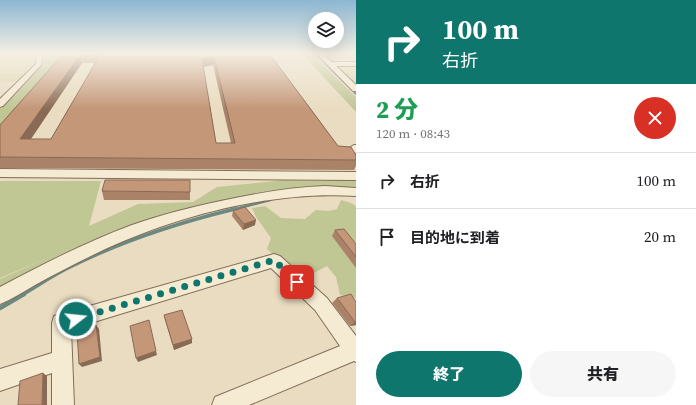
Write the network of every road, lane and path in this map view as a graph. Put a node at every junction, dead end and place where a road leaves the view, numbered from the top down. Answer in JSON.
{"nodes":[{"id":1,"x":32,"y":72,"type":"edge"},
{"id":2,"x":338,"y":72,"type":"edge"},
{"id":3,"x":356,"y":89,"type":"edge"},
{"id":4,"x":0,"y":104,"type":"edge"},
{"id":5,"x":0,"y":173,"type":"edge"},
{"id":6,"x":356,"y":176,"type":"edge"},
{"id":7,"x":356,"y":192,"type":"edge"},
{"id":8,"x":0,"y":296,"type":"edge"},
{"id":9,"x":356,"y":351,"type":"edge"},
{"id":10,"x":62,"y":360,"type":"junction"},
{"id":11,"x":0,"y":380,"type":"edge"},
{"id":12,"x":63,"y":405,"type":"edge"},
{"id":13,"x":223,"y":405,"type":"edge"}],
"edges":[{"from":1,"to":4,"type":"street"},
{"from":2,"to":3,"type":"street"},
{"from":5,"to":6,"type":"street"},
{"from":7,"to":8,"type":"street"},
{"from":9,"to":10,"type":"street"},
{"from":9,"to":13,"type":"street"},
{"from":10,"to":11,"type":"street"},
{"from":10,"to":12,"type":"street"}]}
